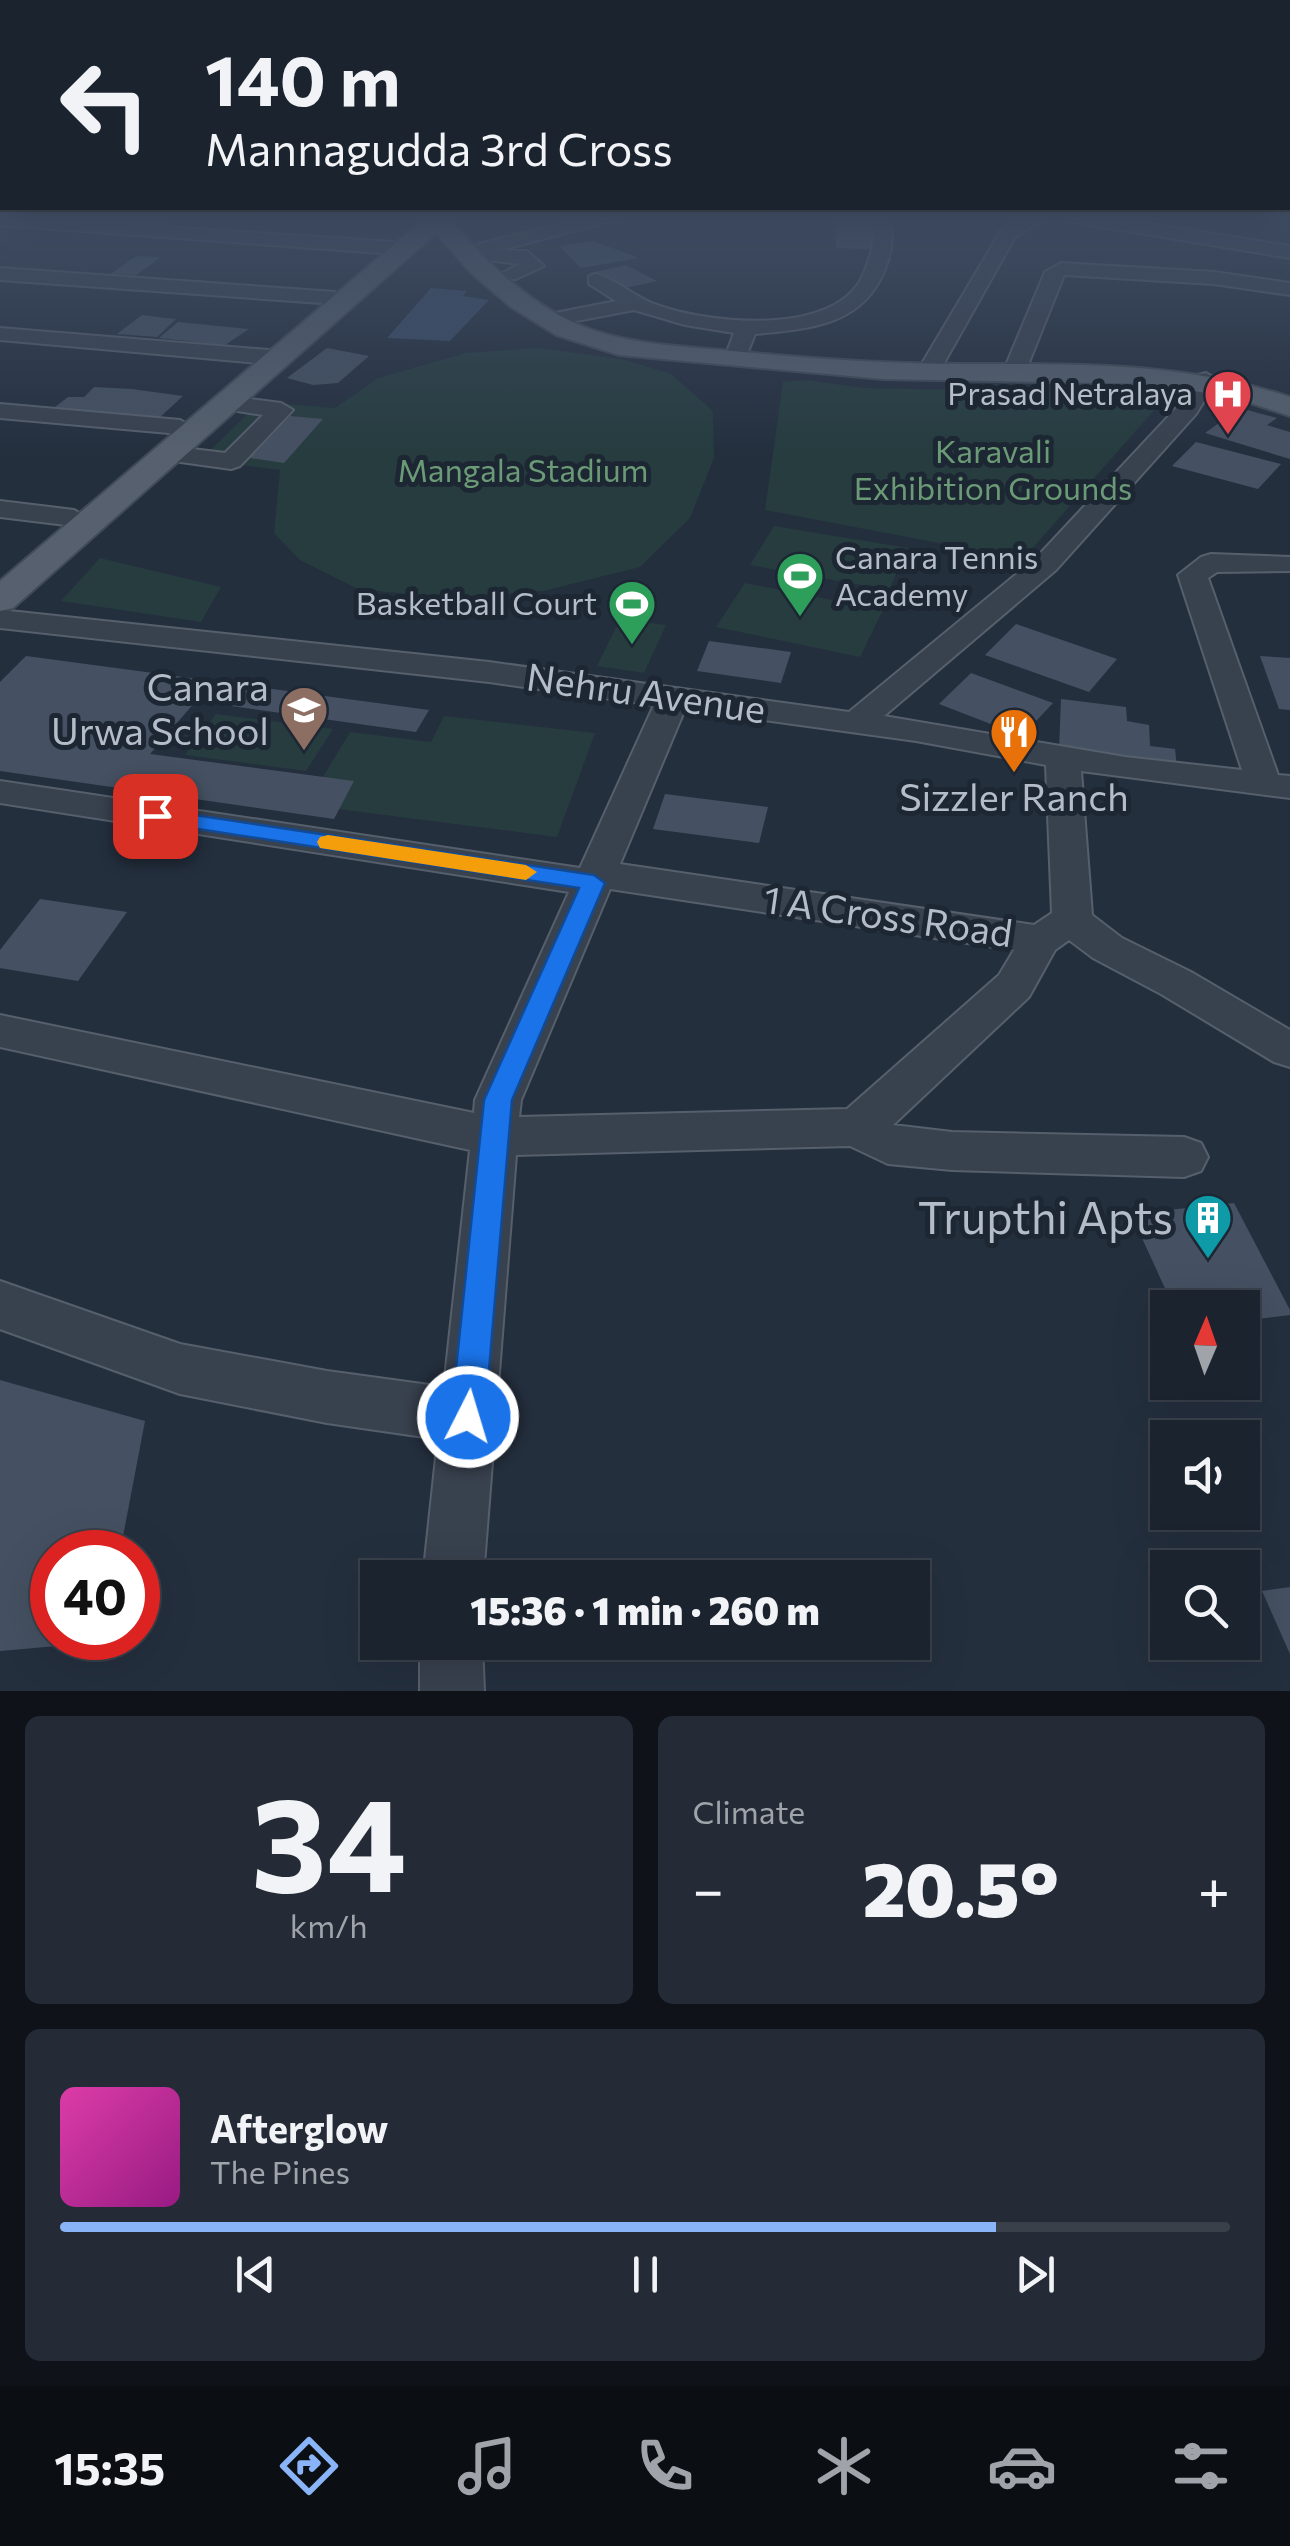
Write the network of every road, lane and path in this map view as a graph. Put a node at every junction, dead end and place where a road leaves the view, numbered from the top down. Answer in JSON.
{"nodes":[{"id":1,"x":290,"y":295,"type":"edge"},
{"id":2,"x":339,"y":295,"type":"edge"},
{"id":3,"x":348,"y":295,"type":"edge"},
{"id":4,"x":521,"y":295,"type":"edge"},
{"id":5,"x":529,"y":295,"type":"edge"},
{"id":6,"x":616,"y":295,"type":"edge"},
{"id":7,"x":862,"y":295,"type":"edge"},
{"id":8,"x":972,"y":295,"type":"edge"},
{"id":9,"x":1046,"y":295,"type":"edge"},
{"id":10,"x":335,"y":298,"type":"junction"},
{"id":11,"x":630,"y":305,"type":"junction"},
{"id":12,"x":553,"y":320,"type":"junction"},
{"id":13,"x":0,"y":334,"type":"edge"},
{"id":14,"x":742,"y":340,"type":"junction"},
{"id":15,"x":274,"y":357,"type":"junction"},
{"id":16,"x":1017,"y":365,"type":"junction"},
{"id":17,"x":929,"y":369,"type":"junction"},
{"id":18,"x":1206,"y":380,"type":"junction"},
{"id":19,"x":1290,"y":395,"type":"edge"},
{"id":20,"x":227,"y":404,"type":"junction"},
{"id":21,"x":1290,"y":407,"type":"edge"},
{"id":22,"x":0,"y":410,"type":"edge"},
{"id":23,"x":174,"y":440,"type":"junction"},
{"id":24,"x":0,"y":509,"type":"edge"},
{"id":25,"x":74,"y":518,"type":"junction"},
{"id":26,"x":1282,"y":564,"type":"dead end"},
{"id":27,"x":0,"y":582,"type":"edge"},
{"id":28,"x":0,"y":600,"type":"edge"},
{"id":29,"x":0,"y":619,"type":"edge"},
{"id":30,"x":673,"y":699,"type":"junction"},
{"id":31,"x":856,"y":723,"type":"junction"},
{"id":32,"x":1063,"y":757,"type":"junction"},
{"id":33,"x":1277,"y":785,"type":"edge"},
{"id":34,"x":0,"y":792,"type":"edge"},
{"id":35,"x":595,"y":878,"type":"junction"},
{"id":36,"x":1056,"y":929,"type":"junction"},
{"id":37,"x":0,"y":1032,"type":"edge"},
{"id":38,"x":1290,"y":1050,"type":"edge"},
{"id":39,"x":858,"y":1127,"type":"junction"},
{"id":40,"x":494,"y":1136,"type":"junction"},
{"id":41,"x":1184,"y":1158,"type":"dead end"},
{"id":42,"x":0,"y":1304,"type":"edge"},
{"id":43,"x":468,"y":1417,"type":"junction"},
{"id":44,"x":455,"y":1560,"type":"edge"},
{"id":45,"x":451,"y":1660,"type":"edge"},
{"id":46,"x":452,"y":1691,"type":"edge"}],
"edges":[{"from":1,"to":10,"type":"street"},
{"from":2,"to":10,"type":"main road"},
{"from":3,"to":15,"type":"main road"},
{"from":4,"to":12,"type":"main road"},
{"from":5,"to":12,"type":"main road"},
{"from":6,"to":11,"type":"street"},
{"from":7,"to":14,"type":"street"},
{"from":8,"to":17,"type":"street"},
{"from":9,"to":16,"type":"street"},
{"from":10,"to":15,"type":"main road"},
{"from":11,"to":12,"type":"street"},
{"from":11,"to":14,"type":"street"},
{"from":12,"to":14,"type":"main road"},
{"from":12,"to":17,"type":"main road"},
{"from":13,"to":15,"type":"street"},
{"from":14,"to":17,"type":"main road"},
{"from":15,"to":20,"type":"main road"},
{"from":15,"to":23,"type":"main road"},
{"from":16,"to":17,"type":"main road"},
{"from":16,"to":19,"type":"main road"},
{"from":17,"to":18,"type":"main road"},
{"from":18,"to":21,"type":"main road"},
{"from":18,"to":31,"type":"street"},
{"from":20,"to":23,"type":"main road"},
{"from":20,"to":23,"type":"street"},
{"from":22,"to":23,"type":"street"},
{"from":23,"to":25,"type":"main road"},
{"from":23,"to":28,"type":"main road"},
{"from":24,"to":25,"type":"street"},
{"from":25,"to":27,"type":"main road"},
{"from":26,"to":33,"type":"street"},
{"from":29,"to":30,"type":"street","name":"Nehru Avenue"},
{"from":30,"to":31,"type":"street","name":"Nehru Avenue"},
{"from":30,"to":35,"type":"street"},
{"from":31,"to":32,"type":"street","name":"Nehru Avenue"},
{"from":32,"to":33,"type":"street","name":"Nehru Avenue"},
{"from":32,"to":36,"type":"street"},
{"from":34,"to":35,"type":"street","name":"1 A Cross Road"},
{"from":35,"to":36,"type":"street","name":"1 A Cross Road"},
{"from":35,"to":40,"type":"street"},
{"from":36,"to":38,"type":"street"},
{"from":36,"to":39,"type":"street"},
{"from":37,"to":40,"type":"street"},
{"from":39,"to":40,"type":"street"},
{"from":39,"to":41,"type":"street"},
{"from":40,"to":43,"type":"street"},
{"from":42,"to":43,"type":"street"},
{"from":43,"to":44,"type":"street"},
{"from":45,"to":46,"type":"street"}]}
